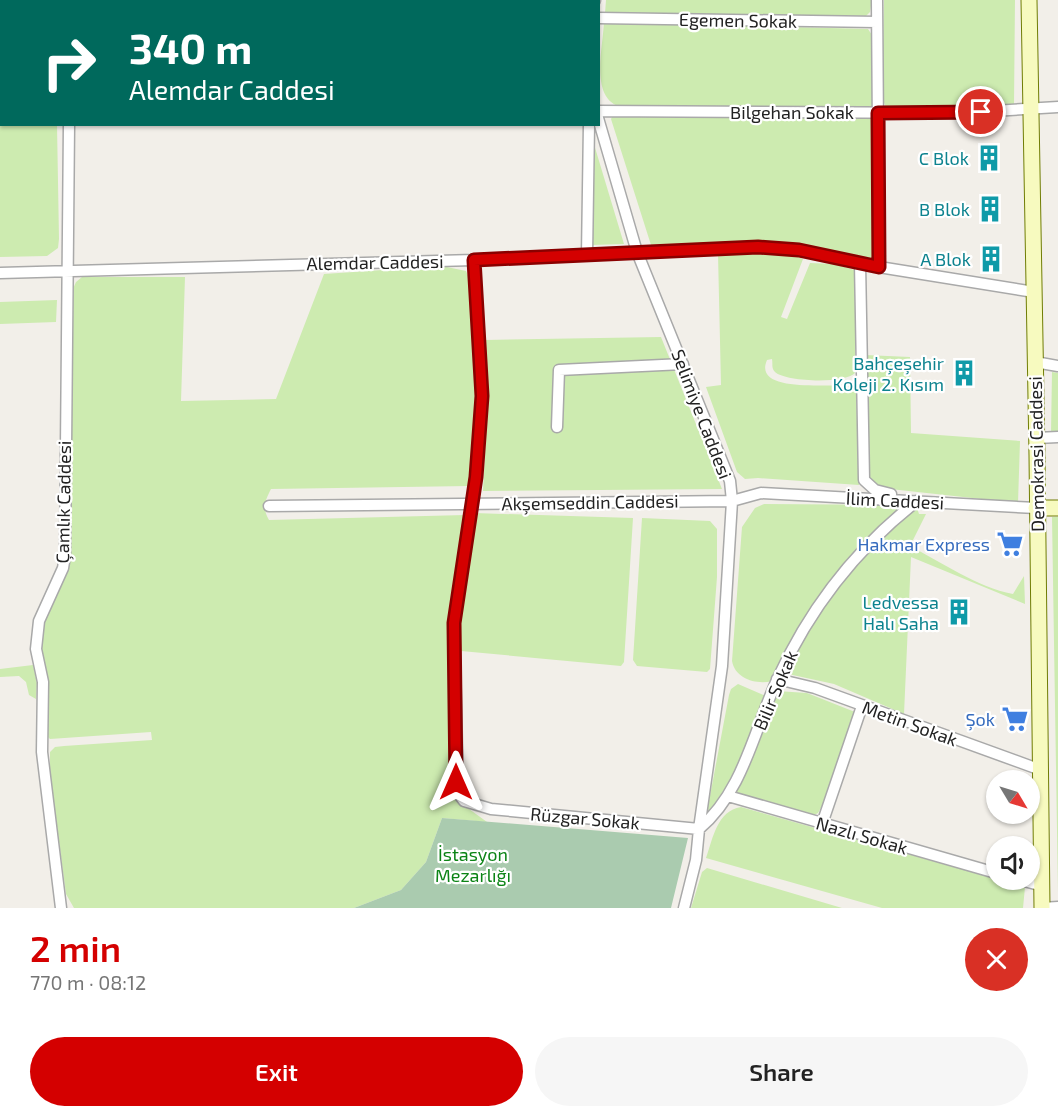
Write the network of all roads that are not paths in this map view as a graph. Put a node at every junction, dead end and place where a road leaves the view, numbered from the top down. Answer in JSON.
{"nodes":[{"id":1,"x":877,"y":0,"type":"edge"},
{"id":2,"x":1029,"y":0,"type":"edge"},
{"id":3,"x":600,"y":18,"type":"edge"},
{"id":4,"x":877,"y":22,"type":"junction"},
{"id":5,"x":1058,"y":107,"type":"edge"},
{"id":6,"x":1030,"y":109,"type":"junction"},
{"id":7,"x":600,"y":111,"type":"edge"},
{"id":8,"x":878,"y":113,"type":"junction"},
{"id":9,"x":600,"y":125,"type":"edge"},
{"id":10,"x":69,"y":126,"type":"edge"},
{"id":11,"x":589,"y":126,"type":"edge"},
{"id":12,"x":637,"y":252,"type":"junction"},
{"id":13,"x":587,"y":255,"type":"junction"},
{"id":14,"x":474,"y":260,"type":"junction"},
{"id":15,"x":860,"y":263,"type":"junction"},
{"id":16,"x":879,"y":267,"type":"junction"},
{"id":17,"x":66,"y":269,"type":"junction"},
{"id":18,"x":0,"y":273,"type":"edge"},
{"id":19,"x":1034,"y":292,"type":"junction"},
{"id":20,"x":1035,"y":363,"type":"junction"},
{"id":21,"x":682,"y":364,"type":"junction"},
{"id":22,"x":1058,"y":366,"type":"edge"},
{"id":23,"x":557,"y":427,"type":"dead end"},
{"id":24,"x":1058,"y":437,"type":"edge"},
{"id":25,"x":1037,"y":438,"type":"junction"},
{"id":26,"x":732,"y":501,"type":"junction"},
{"id":27,"x":917,"y":501,"type":"junction"},
{"id":28,"x":471,"y":503,"type":"junction"},
{"id":29,"x":269,"y":506,"type":"dead end"},
{"id":30,"x":1036,"y":508,"type":"junction"},
{"id":31,"x":1058,"y":508,"type":"edge"},
{"id":32,"x":777,"y":679,"type":"junction"},
{"id":33,"x":862,"y":706,"type":"junction"},
{"id":34,"x":1041,"y":770,"type":"junction"},
{"id":35,"x":728,"y":796,"type":"junction"},
{"id":36,"x":822,"y":824,"type":"junction"},
{"id":37,"x":699,"y":829,"type":"junction"},
{"id":38,"x":986,"y":870,"type":"edge"},
{"id":39,"x":1040,"y":885,"type":"edge"},
{"id":40,"x":1043,"y":886,"type":"junction"},
{"id":41,"x":60,"y":908,"type":"edge"},
{"id":42,"x":684,"y":908,"type":"edge"},
{"id":43,"x":1042,"y":908,"type":"edge"},
{"id":44,"x":1058,"y":908,"type":"edge"}],
"edges":[{"from":1,"to":4,"type":"street"},
{"from":2,"to":6,"type":"main road","name":"Demokrasi Caddesi"},
{"from":3,"to":4,"type":"street","name":"Egemen Sokak"},
{"from":4,"to":8,"type":"street"},
{"from":5,"to":6,"type":"street","name":"Bilgehan Sokak"},
{"from":6,"to":8,"type":"street","name":"Bilgehan Sokak"},
{"from":6,"to":19,"type":"main road","name":"Demokrasi Caddesi"},
{"from":7,"to":8,"type":"street","name":"Bilgehan Sokak"},
{"from":8,"to":16,"type":"street"},
{"from":9,"to":12,"type":"street","name":"Selimiye Caddesi"},
{"from":10,"to":17,"type":"street","name":"Çamlık Caddesi"},
{"from":11,"to":13,"type":"street"},
{"from":12,"to":13,"type":"street","name":"Alemdar Caddesi"},
{"from":12,"to":15,"type":"street","name":"Alemdar Caddesi"},
{"from":12,"to":21,"type":"street","name":"Selimiye Caddesi"},
{"from":13,"to":14,"type":"street","name":"Alemdar Caddesi"},
{"from":14,"to":17,"type":"street","name":"Alemdar Caddesi"},
{"from":14,"to":28,"type":"street"},
{"from":15,"to":16,"type":"street","name":"Alemdar Caddesi"},
{"from":15,"to":27,"type":"street"},
{"from":16,"to":19,"type":"street","name":"Alemdar Caddesi"},
{"from":17,"to":18,"type":"street","name":"Alemdar Caddesi"},
{"from":17,"to":41,"type":"street","name":"Çamlık Caddesi"},
{"from":19,"to":20,"type":"main road","name":"Demokrasi Caddesi"},
{"from":20,"to":22,"type":"street"},
{"from":20,"to":25,"type":"main road","name":"Demokrasi Caddesi"},
{"from":21,"to":23,"type":"street"},
{"from":21,"to":26,"type":"street","name":"Selimiye Caddesi"},
{"from":24,"to":25,"type":"street"},
{"from":25,"to":30,"type":"main road","name":"Demokrasi Caddesi"},
{"from":26,"to":27,"type":"street","name":"İlim Caddesi"},
{"from":26,"to":28,"type":"street","name":"Akşemseddin Caddesi"},
{"from":26,"to":37,"type":"street","name":"Selimiye Caddesi"},
{"from":27,"to":30,"type":"street","name":"İlim Caddesi"},
{"from":27,"to":32,"type":"street","name":"Bilir Sokak"},
{"from":28,"to":29,"type":"street","name":"Akşemseddin Caddesi"},
{"from":28,"to":37,"type":"street","name":"Rüzgar Sokak"},
{"from":30,"to":31,"type":"main road","name":"İlim Caddesi"},
{"from":30,"to":34,"type":"main road","name":"Demokrasi Caddesi"},
{"from":32,"to":33,"type":"street","name":"Metin Sokak"},
{"from":32,"to":35,"type":"street","name":"Bilir Sokak"},
{"from":33,"to":34,"type":"street","name":"Metin Sokak"},
{"from":33,"to":36,"type":"street"},
{"from":34,"to":40,"type":"main road","name":"Demokrasi Caddesi"},
{"from":35,"to":36,"type":"street","name":"Nazlı Sokak"},
{"from":35,"to":37,"type":"street","name":"Bilir Sokak"},
{"from":36,"to":38,"type":"street","name":"Nazlı Sokak"},
{"from":37,"to":42,"type":"street"},
{"from":39,"to":40,"type":"street"},
{"from":40,"to":43,"type":"main road","name":"Demokrasi Caddesi"},
{"from":43,"to":44,"type":"street"}]}
